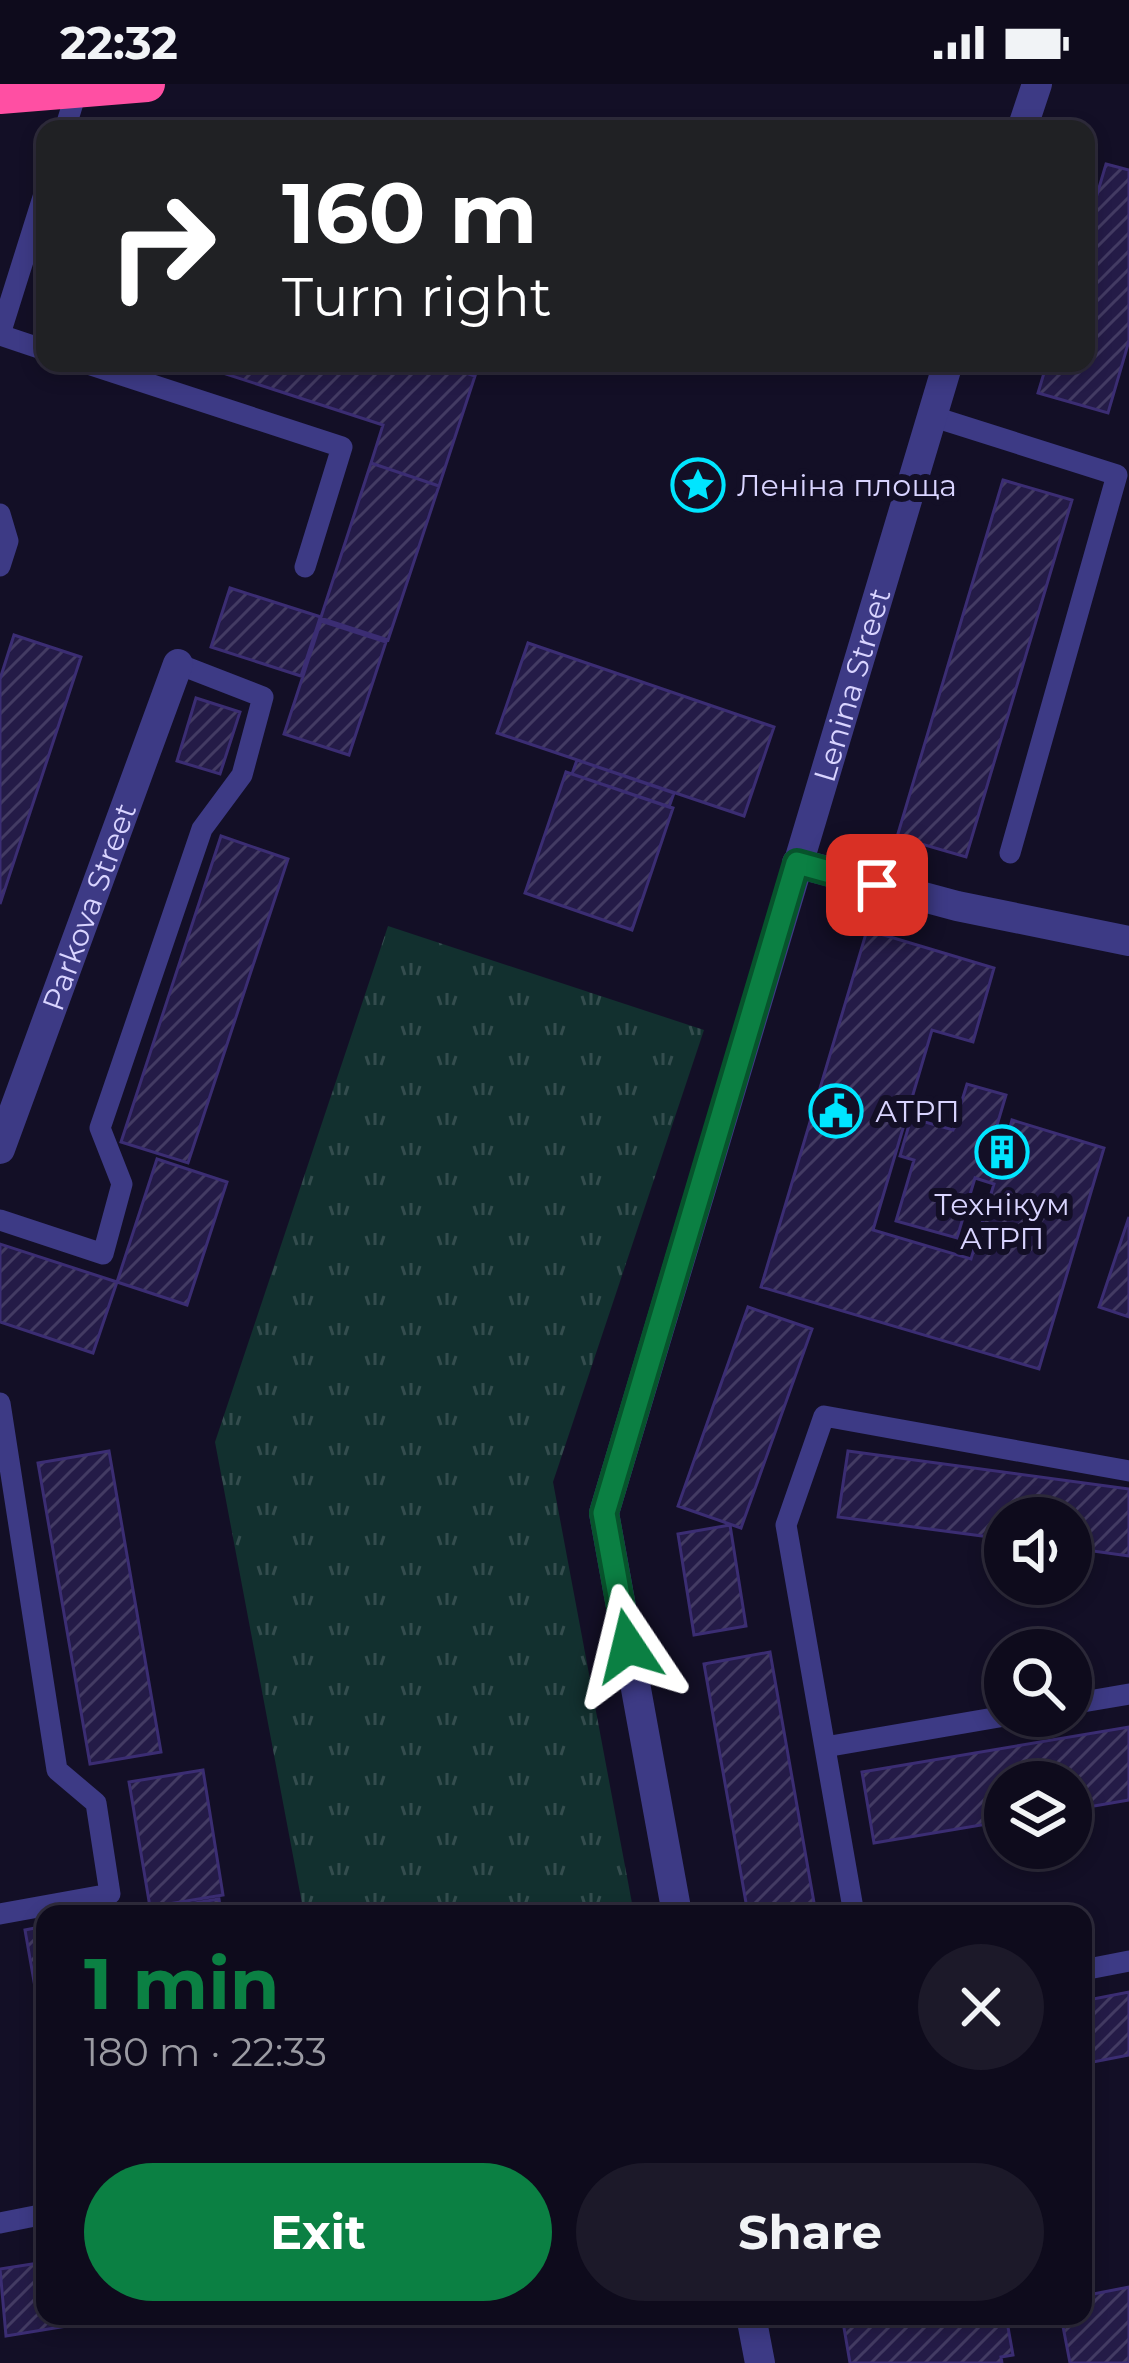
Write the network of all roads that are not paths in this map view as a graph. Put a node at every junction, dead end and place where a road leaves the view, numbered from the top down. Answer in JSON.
{"nodes":[{"id":1,"x":147,"y":84,"type":"edge"},
{"id":2,"x":1037,"y":84,"type":"edge"},
{"id":3,"x":77,"y":90,"type":"junction"},
{"id":4,"x":0,"y":96,"type":"edge"},
{"id":5,"x":67,"y":120,"type":"edge"},
{"id":6,"x":1025,"y":120,"type":"edge"},
{"id":7,"x":36,"y":220,"type":"edge"},
{"id":8,"x":0,"y":335,"type":"edge"},
{"id":9,"x":36,"y":347,"type":"edge"},
{"id":10,"x":113,"y":372,"type":"edge"},
{"id":11,"x":945,"y":372,"type":"edge"},
{"id":12,"x":931,"y":416,"type":"junction"},
{"id":13,"x":0,"y":514,"type":"edge"},
{"id":14,"x":0,"y":566,"type":"edge"},
{"id":15,"x":305,"y":566,"type":"dead end"},
{"id":16,"x":178,"y":664,"type":"joint"},
{"id":17,"x":1010,"y":853,"type":"dead end"},
{"id":18,"x":797,"y":863,"type":"junction"},
{"id":19,"x":1129,"y":940,"type":"edge"},
{"id":20,"x":0,"y":1149,"type":"edge"},
{"id":21,"x":0,"y":1220,"type":"edge"},
{"id":22,"x":0,"y":1403,"type":"edge"},
{"id":23,"x":1129,"y":1471,"type":"edge"},
{"id":24,"x":1129,"y":1694,"type":"edge"},
{"id":25,"x":1092,"y":1700,"type":"edge"},
{"id":26,"x":984,"y":1719,"type":"edge"},
{"id":27,"x":825,"y":1747,"type":"junction"},
{"id":28,"x":50,"y":1905,"type":"edge"},
{"id":29,"x":675,"y":1905,"type":"edge"},
{"id":30,"x":852,"y":1905,"type":"edge"},
{"id":31,"x":36,"y":1907,"type":"edge"},
{"id":32,"x":0,"y":1914,"type":"edge"},
{"id":33,"x":1129,"y":1961,"type":"edge"},
{"id":34,"x":1092,"y":1968,"type":"edge"},
{"id":35,"x":36,"y":2217,"type":"edge"},
{"id":36,"x":0,"y":2223,"type":"edge"},
{"id":37,"x":754,"y":2325,"type":"edge"},
{"id":38,"x":760,"y":2363,"type":"edge"}],
"edges":[{"from":1,"to":3,"type":"highway"},
{"from":2,"to":6,"type":"street"},
{"from":3,"to":4,"type":"highway"},
{"from":3,"to":5,"type":"lane"},
{"from":7,"to":8,"type":"lane"},
{"from":8,"to":9,"type":"lane"},
{"from":10,"to":15,"type":"lane"},
{"from":11,"to":12,"type":"street","name":"Lenina Street"},
{"from":12,"to":17,"type":"lane"},
{"from":12,"to":18,"type":"street","name":"Lenina Street"},
{"from":13,"to":14,"type":"lane"},
{"from":16,"to":20,"type":"street","name":"Parkova Street"},
{"from":16,"to":21,"type":"lane"},
{"from":18,"to":19,"type":"street"},
{"from":18,"to":29,"type":"street","name":"Lenina Street"},
{"from":22,"to":28,"type":"lane"},
{"from":23,"to":27,"type":"lane"},
{"from":24,"to":25,"type":"lane"},
{"from":26,"to":27,"type":"lane"},
{"from":27,"to":30,"type":"lane"},
{"from":31,"to":32,"type":"lane"},
{"from":33,"to":34,"type":"lane"},
{"from":35,"to":36,"type":"lane"},
{"from":37,"to":38,"type":"street"}]}
